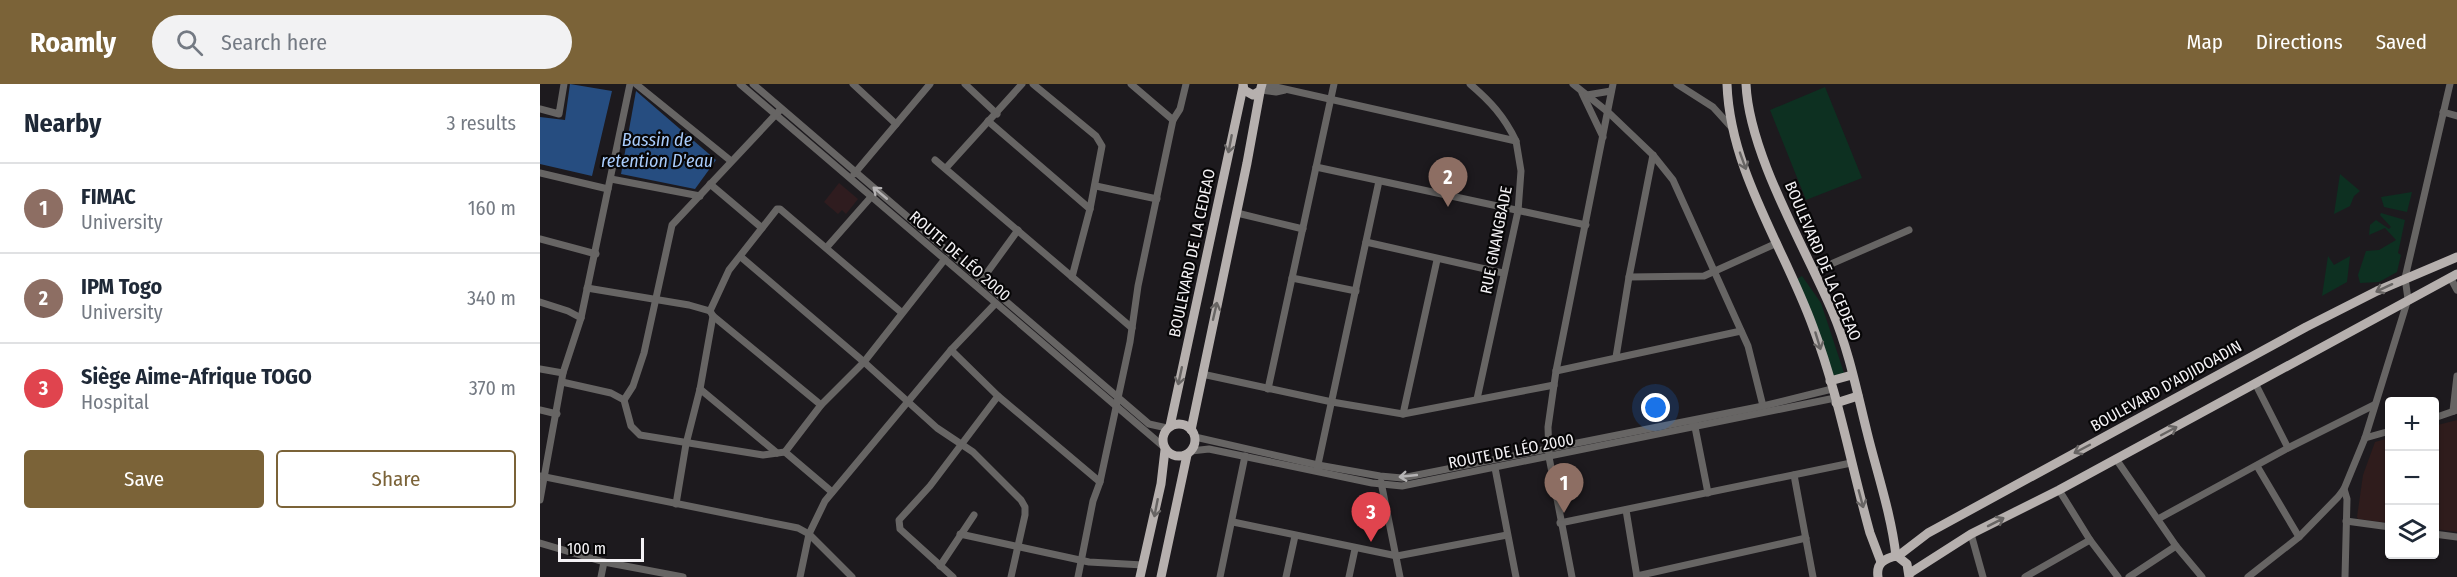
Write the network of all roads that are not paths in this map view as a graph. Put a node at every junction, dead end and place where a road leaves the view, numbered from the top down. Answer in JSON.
{"nodes":[{"id":1,"x":564,"y":84,"type":"edge"},
{"id":2,"x":630,"y":84,"type":"edge"},
{"id":3,"x":636,"y":84,"type":"edge"},
{"id":4,"x":740,"y":84,"type":"edge"},
{"id":5,"x":753,"y":84,"type":"edge"},
{"id":6,"x":853,"y":84,"type":"edge"},
{"id":7,"x":930,"y":84,"type":"edge"},
{"id":8,"x":965,"y":84,"type":"edge"},
{"id":9,"x":1022,"y":84,"type":"edge"},
{"id":10,"x":1033,"y":84,"type":"edge"},
{"id":11,"x":1131,"y":84,"type":"edge"},
{"id":12,"x":1186,"y":84,"type":"edge"},
{"id":13,"x":1334,"y":84,"type":"edge"},
{"id":14,"x":1470,"y":84,"type":"edge"},
{"id":15,"x":1573,"y":84,"type":"edge"},
{"id":16,"x":1677,"y":84,"type":"edge"},
{"id":17,"x":1727,"y":84,"type":"edge"},
{"id":18,"x":1746,"y":84,"type":"edge"},
{"id":19,"x":2450,"y":84,"type":"edge"},
{"id":20,"x":1242,"y":85,"type":"edge"},
{"id":21,"x":1261,"y":87,"type":"edge"},
{"id":22,"x":1612,"y":87,"type":"edge"},
{"id":23,"x":1584,"y":93,"type":"junction"},
{"id":24,"x":1331,"y":99,"type":"junction"},
{"id":25,"x":1728,"y":100,"type":"junction"},
{"id":26,"x":1713,"y":107,"type":"junction"},
{"id":27,"x":540,"y":109,"type":"edge"},
{"id":28,"x":779,"y":111,"type":"junction"},
{"id":29,"x":1608,"y":112,"type":"junction"},
{"id":30,"x":2443,"y":112,"type":"junction"},
{"id":31,"x":997,"y":114,"type":"junction"},
{"id":32,"x":2457,"y":116,"type":"edge"},
{"id":33,"x":1173,"y":120,"type":"junction"},
{"id":34,"x":988,"y":121,"type":"junction"},
{"id":35,"x":896,"y":124,"type":"junction"},
{"id":36,"x":1732,"y":128,"type":"junction"},
{"id":37,"x":1603,"y":137,"type":"junction"},
{"id":38,"x":1515,"y":141,"type":"junction"},
{"id":39,"x":1653,"y":155,"type":"junction"},
{"id":40,"x":935,"y":160,"type":"dead end"},
{"id":41,"x":730,"y":161,"type":"junction"},
{"id":42,"x":1317,"y":167,"type":"junction"},
{"id":43,"x":946,"y":168,"type":"junction"},
{"id":44,"x":540,"y":173,"type":"edge"},
{"id":45,"x":856,"y":173,"type":"junction"},
{"id":46,"x":611,"y":179,"type":"junction"},
{"id":47,"x":850,"y":180,"type":"junction"},
{"id":48,"x":1378,"y":181,"type":"junction"},
{"id":49,"x":710,"y":184,"type":"junction"},
{"id":50,"x":1096,"y":186,"type":"junction"},
{"id":51,"x":608,"y":189,"type":"junction"},
{"id":52,"x":700,"y":196,"type":"junction"},
{"id":53,"x":870,"y":197,"type":"junction"},
{"id":54,"x":1157,"y":199,"type":"junction"},
{"id":55,"x":1090,"y":209,"type":"junction"},
{"id":56,"x":1518,"y":211,"type":"junction"},
{"id":57,"x":1237,"y":213,"type":"junction"},
{"id":58,"x":1586,"y":225,"type":"junction"},
{"id":59,"x":762,"y":228,"type":"junction"},
{"id":60,"x":1303,"y":229,"type":"junction"},
{"id":61,"x":1018,"y":230,"type":"junction"},
{"id":62,"x":1909,"y":230,"type":"dead end"},
{"id":63,"x":540,"y":238,"type":"edge"},
{"id":64,"x":1366,"y":242,"type":"junction"},
{"id":65,"x":1777,"y":243,"type":"junction"},
{"id":66,"x":827,"y":247,"type":"junction"},
{"id":67,"x":596,"y":254,"type":"junction"},
{"id":68,"x":741,"y":257,"type":"junction"},
{"id":69,"x":2457,"y":257,"type":"edge"},
{"id":70,"x":945,"y":260,"type":"junction"},
{"id":71,"x":1437,"y":260,"type":"junction"},
{"id":72,"x":1815,"y":271,"type":"junction"},
{"id":73,"x":1503,"y":273,"type":"junction"},
{"id":74,"x":1714,"y":273,"type":"junction"},
{"id":75,"x":2454,"y":276,"type":"edge"},
{"id":76,"x":1629,"y":277,"type":"junction"},
{"id":77,"x":1072,"y":278,"type":"junction"},
{"id":78,"x":1292,"y":278,"type":"junction"},
{"id":79,"x":2404,"y":278,"type":"junction"},
{"id":80,"x":981,"y":281,"type":"junction"},
{"id":81,"x":587,"y":288,"type":"junction"},
{"id":82,"x":2457,"y":290,"type":"edge"},
{"id":83,"x":1356,"y":291,"type":"junction"},
{"id":84,"x":2408,"y":299,"type":"junction"},
{"id":85,"x":654,"y":301,"type":"junction"},
{"id":86,"x":540,"y":302,"type":"edge"},
{"id":87,"x":994,"y":304,"type":"junction"},
{"id":88,"x":901,"y":312,"type":"junction"},
{"id":89,"x":711,"y":314,"type":"junction"},
{"id":90,"x":581,"y":318,"type":"junction"},
{"id":91,"x":1132,"y":328,"type":"junction"},
{"id":92,"x":1741,"y":331,"type":"junction"},
{"id":93,"x":951,"y":350,"type":"junction"},
{"id":94,"x":1616,"y":357,"type":"junction"},
{"id":95,"x":864,"y":362,"type":"junction"},
{"id":96,"x":540,"y":369,"type":"edge"},
{"id":97,"x":1556,"y":370,"type":"junction"},
{"id":98,"x":563,"y":373,"type":"junction"},
{"id":99,"x":1202,"y":374,"type":"junction"},
{"id":100,"x":1852,"y":375,"type":"junction"},
{"id":101,"x":2457,"y":376,"type":"edge"},
{"id":102,"x":562,"y":382,"type":"junction"},
{"id":103,"x":2255,"y":383,"type":"junction"},
{"id":104,"x":1554,"y":385,"type":"junction"},
{"id":105,"x":700,"y":389,"type":"junction"},
{"id":106,"x":1268,"y":389,"type":"junction"},
{"id":107,"x":1833,"y":393,"type":"junction"},
{"id":108,"x":998,"y":396,"type":"junction"},
{"id":109,"x":1858,"y":396,"type":"junction"},
{"id":110,"x":1119,"y":397,"type":"junction"},
{"id":111,"x":1478,"y":399,"type":"junction"},
{"id":112,"x":624,"y":400,"type":"junction"},
{"id":113,"x":909,"y":401,"type":"junction"},
{"id":114,"x":1332,"y":402,"type":"junction"},
{"id":115,"x":821,"y":405,"type":"junction"},
{"id":116,"x":2374,"y":405,"type":"junction"},
{"id":117,"x":1115,"y":406,"type":"junction"},
{"id":118,"x":1763,"y":406,"type":"junction"},
{"id":119,"x":540,"y":410,"type":"edge"},
{"id":120,"x":2455,"y":410,"type":"edge"},
{"id":121,"x":557,"y":414,"type":"junction"},
{"id":122,"x":1403,"y":414,"type":"junction"},
{"id":123,"x":2439,"y":416,"type":"edge"},
{"id":124,"x":1694,"y":423,"type":"junction"},
{"id":125,"x":1169,"y":427,"type":"junction"},
{"id":126,"x":2385,"y":432,"type":"edge"},
{"id":127,"x":1193,"y":433,"type":"junction"},
{"id":128,"x":2364,"y":438,"type":"junction"},
{"id":129,"x":686,"y":444,"type":"junction"},
{"id":130,"x":960,"y":445,"type":"junction"},
{"id":131,"x":2288,"y":447,"type":"junction"},
{"id":132,"x":1164,"y":449,"type":"junction"},
{"id":133,"x":781,"y":453,"type":"junction"},
{"id":134,"x":1189,"y":453,"type":"junction"},
{"id":135,"x":1549,"y":454,"type":"junction"},
{"id":136,"x":1245,"y":456,"type":"junction"},
{"id":137,"x":2116,"y":459,"type":"junction"},
{"id":138,"x":1851,"y":463,"type":"junction"},
{"id":139,"x":2257,"y":466,"type":"junction"},
{"id":140,"x":1317,"y":468,"type":"junction"},
{"id":141,"x":1495,"y":468,"type":"junction"},
{"id":142,"x":1794,"y":475,"type":"junction"},
{"id":143,"x":542,"y":476,"type":"edge"},
{"id":144,"x":1380,"y":476,"type":"junction"},
{"id":145,"x":1100,"y":482,"type":"junction"},
{"id":146,"x":1382,"y":485,"type":"junction"},
{"id":147,"x":2344,"y":489,"type":"junction"},
{"id":148,"x":2059,"y":490,"type":"junction"},
{"id":149,"x":832,"y":492,"type":"junction"},
{"id":150,"x":1708,"y":494,"type":"junction"},
{"id":151,"x":540,"y":500,"type":"edge"},
{"id":152,"x":676,"y":504,"type":"junction"},
{"id":153,"x":1626,"y":510,"type":"junction"},
{"id":154,"x":974,"y":514,"type":"dead end"},
{"id":155,"x":2158,"y":519,"type":"junction"},
{"id":156,"x":2346,"y":521,"type":"junction"},
{"id":157,"x":1233,"y":522,"type":"junction"},
{"id":158,"x":1560,"y":523,"type":"junction"},
{"id":159,"x":2385,"y":526,"type":"edge"},
{"id":160,"x":810,"y":534,"type":"junction"},
{"id":161,"x":960,"y":534,"type":"junction"},
{"id":162,"x":1971,"y":534,"type":"junction"},
{"id":163,"x":1507,"y":535,"type":"junction"},
{"id":164,"x":2439,"y":535,"type":"edge"},
{"id":165,"x":1295,"y":536,"type":"junction"},
{"id":166,"x":2299,"y":537,"type":"junction"},
{"id":167,"x":2457,"y":537,"type":"edge"},
{"id":168,"x":1806,"y":538,"type":"junction"},
{"id":169,"x":2090,"y":540,"type":"junction"},
{"id":170,"x":540,"y":543,"type":"edge"},
{"id":171,"x":1018,"y":546,"type":"junction"},
{"id":172,"x":2176,"y":546,"type":"junction"},
{"id":173,"x":1355,"y":549,"type":"junction"},
{"id":174,"x":1397,"y":556,"type":"junction"},
{"id":175,"x":1897,"y":556,"type":"junction"},
{"id":176,"x":1081,"y":560,"type":"junction"},
{"id":177,"x":604,"y":562,"type":"junction"},
{"id":178,"x":1881,"y":562,"type":"junction"},
{"id":179,"x":1143,"y":565,"type":"junction"},
{"id":180,"x":940,"y":566,"type":"junction"},
{"id":181,"x":1909,"y":575,"type":"edge"},
{"id":182,"x":1637,"y":576,"type":"edge"},
{"id":183,"x":1877,"y":576,"type":"edge"},
{"id":184,"x":601,"y":577,"type":"edge"},
{"id":185,"x":683,"y":577,"type":"edge"},
{"id":186,"x":800,"y":577,"type":"edge"},
{"id":187,"x":852,"y":577,"type":"edge"},
{"id":188,"x":953,"y":577,"type":"edge"},
{"id":189,"x":1011,"y":577,"type":"edge"},
{"id":190,"x":1078,"y":577,"type":"edge"},
{"id":191,"x":1140,"y":577,"type":"edge"},
{"id":192,"x":1161,"y":577,"type":"edge"},
{"id":193,"x":1220,"y":577,"type":"edge"},
{"id":194,"x":1286,"y":577,"type":"edge"},
{"id":195,"x":1348,"y":577,"type":"edge"},
{"id":196,"x":1400,"y":577,"type":"edge"},
{"id":197,"x":1516,"y":577,"type":"edge"},
{"id":198,"x":1572,"y":577,"type":"edge"},
{"id":199,"x":1814,"y":577,"type":"edge"},
{"id":200,"x":1983,"y":577,"type":"edge"},
{"id":201,"x":2025,"y":577,"type":"edge"},
{"id":202,"x":2118,"y":577,"type":"edge"},
{"id":203,"x":2129,"y":577,"type":"edge"},
{"id":204,"x":2202,"y":577,"type":"edge"},
{"id":205,"x":2248,"y":577,"type":"edge"},
{"id":206,"x":2345,"y":577,"type":"edge"}],
"edges":[{"from":1,"to":27,"type":"street"},
{"from":2,"to":46,"type":"street"},
{"from":3,"to":41,"type":"street"},
{"from":4,"to":28,"type":"street","name":"ROUTE DE LÉO 2000"},
{"from":5,"to":28,"type":"street","name":"ROUTE DE LÉO 2000"},
{"from":6,"to":35,"type":"street"},
{"from":7,"to":35,"type":"street"},
{"from":8,"to":31,"type":"street"},
{"from":9,"to":31,"type":"street"},
{"from":10,"to":50,"type":"street"},
{"from":11,"to":33,"type":"street"},
{"from":12,"to":33,"type":"street"},
{"from":13,"to":24,"type":"street"},
{"from":14,"to":38,"type":"street","name":"RUE GNANGBADE"},
{"from":15,"to":23,"type":"street"},
{"from":16,"to":26,"type":"street"},
{"from":17,"to":25,"type":"main road"},
{"from":18,"to":72,"type":"main road","name":"BOULEVARD DE LA CEDEAO"},
{"from":19,"to":30,"type":"street"},
{"from":20,"to":21,"type":"main road"},
{"from":20,"to":125,"type":"main road","name":"BOULEVARD DE LA CEDEAO","one_way":true},
{"from":21,"to":24,"type":"street"},
{"from":21,"to":57,"type":"main road"},
{"from":22,"to":23,"type":"street"},
{"from":22,"to":29,"type":"street"},
{"from":23,"to":29,"type":"street"},
{"from":23,"to":37,"type":"street"},
{"from":24,"to":38,"type":"street"},
{"from":24,"to":42,"type":"street"},
{"from":25,"to":26,"type":"street"},
{"from":25,"to":36,"type":"main road"},
{"from":26,"to":36,"type":"street"},
{"from":28,"to":41,"type":"street"},
{"from":28,"to":45,"type":"street","name":"ROUTE DE LÉO 2000"},
{"from":28,"to":47,"type":"street","name":"ROUTE DE LÉO 2000"},
{"from":29,"to":37,"type":"street"},
{"from":29,"to":39,"type":"street"},
{"from":30,"to":32,"type":"street"},
{"from":30,"to":79,"type":"street"},
{"from":31,"to":34,"type":"street"},
{"from":33,"to":54,"type":"street"},
{"from":34,"to":43,"type":"street"},
{"from":34,"to":55,"type":"street"},
{"from":35,"to":45,"type":"street"},
{"from":36,"to":65,"type":"main road","one_way":true},
{"from":37,"to":58,"type":"street"},
{"from":38,"to":56,"type":"street","name":"RUE GNANGBADE"},
{"from":39,"to":74,"type":"street"},
{"from":39,"to":76,"type":"street"},
{"from":40,"to":43,"type":"street"},
{"from":41,"to":49,"type":"street"},
{"from":42,"to":48,"type":"street"},
{"from":42,"to":60,"type":"street"},
{"from":43,"to":61,"type":"street"},
{"from":44,"to":51,"type":"street"},
{"from":45,"to":47,"type":"street"},
{"from":80,"to":45,"type":"street","name":"ROUTE DE LÉO 2000","one_way":true},
{"from":46,"to":51,"type":"street"},
{"from":46,"to":52,"type":"street"},
{"from":47,"to":53,"type":"street","name":"ROUTE DE LÉO 2000"},
{"from":48,"to":56,"type":"street"},
{"from":48,"to":64,"type":"street"},
{"from":49,"to":52,"type":"street"},
{"from":49,"to":59,"type":"street"},
{"from":50,"to":54,"type":"street"},
{"from":50,"to":55,"type":"street"},
{"from":51,"to":67,"type":"street"},
{"from":52,"to":85,"type":"street"},
{"from":53,"to":66,"type":"street"},
{"from":53,"to":70,"type":"street","name":"ROUTE DE LÉO 2000"},
{"from":54,"to":91,"type":"street"},
{"from":55,"to":77,"type":"street"},
{"from":56,"to":58,"type":"street"},
{"from":56,"to":73,"type":"street","name":"RUE GNANGBADE"},
{"from":57,"to":60,"type":"street"},
{"from":99,"to":57,"type":"main road","one_way":true},
{"from":58,"to":97,"type":"street"},
{"from":59,"to":66,"type":"street"},
{"from":59,"to":68,"type":"street"},
{"from":60,"to":78,"type":"street"},
{"from":61,"to":77,"type":"street"},
{"from":61,"to":80,"type":"street"},
{"from":62,"to":72,"type":"street"},
{"from":63,"to":67,"type":"street"},
{"from":64,"to":71,"type":"street"},
{"from":64,"to":83,"type":"street"},
{"from":65,"to":74,"type":"street"},
{"from":65,"to":107,"type":"main road","one_way":true},
{"from":66,"to":88,"type":"street"},
{"from":67,"to":81,"type":"street"},
{"from":68,"to":89,"type":"street"},
{"from":68,"to":95,"type":"street"},
{"from":69,"to":79,"type":"main road","name":"BOULEVARD D'ADJIDOADIN"},
{"from":70,"to":87,"type":"street","name":"ROUTE DE LÉO 2000"},
{"from":70,"to":88,"type":"street"},
{"from":71,"to":73,"type":"street"},
{"from":71,"to":122,"type":"street"},
{"from":72,"to":100,"type":"main road","name":"BOULEVARD DE LA CEDEAO"},
{"from":73,"to":111,"type":"street","name":"RUE GNANGBADE"},
{"from":74,"to":76,"type":"street"},
{"from":74,"to":92,"type":"street"},
{"from":75,"to":82,"type":"street"},
{"from":75,"to":84,"type":"main road"},
{"from":76,"to":94,"type":"street"},
{"from":77,"to":91,"type":"street"},
{"from":78,"to":83,"type":"street"},
{"from":78,"to":106,"type":"street"},
{"from":79,"to":84,"type":"street"},
{"from":79,"to":175,"type":"main road","name":"BOULEVARD D'ADJIDOADIN","one_way":true},
{"from":80,"to":110,"type":"street","name":"ROUTE DE LÉO 2000"},
{"from":81,"to":85,"type":"street"},
{"from":81,"to":90,"type":"street"},
{"from":83,"to":114,"type":"street"},
{"from":84,"to":103,"type":"main road"},
{"from":84,"to":116,"type":"street"},
{"from":85,"to":89,"type":"street"},
{"from":85,"to":112,"type":"street"},
{"from":86,"to":90,"type":"street"},
{"from":87,"to":93,"type":"street"},
{"from":87,"to":117,"type":"street","name":"ROUTE DE LÉO 2000"},
{"from":88,"to":95,"type":"street"},
{"from":89,"to":105,"type":"street"},
{"from":89,"to":115,"type":"street"},
{"from":90,"to":98,"type":"street"},
{"from":91,"to":110,"type":"street"},
{"from":92,"to":94,"type":"street"},
{"from":92,"to":118,"type":"street"},
{"from":93,"to":108,"type":"street"},
{"from":93,"to":113,"type":"street"},
{"from":94,"to":97,"type":"street"},
{"from":95,"to":113,"type":"street"},
{"from":95,"to":115,"type":"street"},
{"from":96,"to":98,"type":"street"},
{"from":97,"to":104,"type":"street"},
{"from":98,"to":102,"type":"street"},
{"from":99,"to":106,"type":"street"},
{"from":99,"to":127,"type":"main road"},
{"from":100,"to":107,"type":"main road"},
{"from":100,"to":109,"type":"main road","name":"BOULEVARD DE LA CEDEAO"},
{"from":101,"to":120,"type":"street"},
{"from":102,"to":112,"type":"street"},
{"from":102,"to":121,"type":"street"},
{"from":103,"to":131,"type":"street"},
{"from":137,"to":103,"type":"main road","one_way":true},
{"from":104,"to":111,"type":"street"},
{"from":104,"to":135,"type":"street"},
{"from":105,"to":129,"type":"street"},
{"from":105,"to":133,"type":"street"},
{"from":106,"to":114,"type":"street"},
{"from":107,"to":109,"type":"main road"},
{"from":107,"to":118,"type":"street","name":"ROUTE DE LÉO 2000"},
{"from":107,"to":124,"type":"street","name":"ROUTE DE LÉO 2000"},
{"from":107,"to":138,"type":"main road"},
{"from":108,"to":130,"type":"street"},
{"from":108,"to":145,"type":"street"},
{"from":109,"to":175,"type":"main road","name":"BOULEVARD DE LA CEDEAO"},
{"from":110,"to":117,"type":"street"},
{"from":110,"to":125,"type":"street","name":"ROUTE DE LÉO 2000"},
{"from":111,"to":122,"type":"street"},
{"from":112,"to":129,"type":"street"},
{"from":113,"to":130,"type":"street"},
{"from":113,"to":149,"type":"street"},
{"from":114,"to":122,"type":"street"},
{"from":114,"to":140,"type":"street"},
{"from":115,"to":133,"type":"street"},
{"from":116,"to":128,"type":"street"},
{"from":116,"to":131,"type":"street"},
{"from":117,"to":132,"type":"street","name":"ROUTE DE LÉO 2000"},
{"from":117,"to":145,"type":"street"},
{"from":118,"to":124,"type":"street","name":"ROUTE DE LÉO 2000"},
{"from":119,"to":121,"type":"street"},
{"from":120,"to":123,"type":"street"},
{"from":121,"to":143,"type":"street"},
{"from":124,"to":135,"type":"street","name":"ROUTE DE LÉO 2000"},
{"from":124,"to":150,"type":"street"},
{"from":125,"to":127,"type":"main road"},
{"from":125,"to":132,"type":"main road"},
{"from":126,"to":128,"type":"street"},
{"from":127,"to":134,"type":"main road"},
{"from":127,"to":140,"type":"street","name":"ROUTE DE LÉO 2000"},
{"from":128,"to":147,"type":"street"},
{"from":129,"to":133,"type":"street"},
{"from":129,"to":152,"type":"street"},
{"from":130,"to":171,"type":"street"},
{"from":130,"to":180,"type":"street"},
{"from":131,"to":139,"type":"street"},
{"from":132,"to":134,"type":"main road"},
{"from":132,"to":179,"type":"main road","one_way":true},
{"from":133,"to":149,"type":"street"},
{"from":134,"to":136,"type":"street","name":"ROUTE DE LÉO 2000"},
{"from":134,"to":192,"type":"main road"},
{"from":135,"to":141,"type":"street","name":"ROUTE DE LÉO 2000"},
{"from":135,"to":144,"type":"street","name":"ROUTE DE LÉO 2000","one_way":true},
{"from":135,"to":158,"type":"street"},
{"from":136,"to":140,"type":"street","name":"ROUTE DE LÉO 2000"},
{"from":136,"to":157,"type":"street"},
{"from":137,"to":148,"type":"main road"},
{"from":137,"to":155,"type":"street"},
{"from":138,"to":142,"type":"street"},
{"from":138,"to":178,"type":"main road","one_way":true},
{"from":139,"to":155,"type":"street"},
{"from":139,"to":166,"type":"street"},
{"from":140,"to":144,"type":"street","name":"ROUTE DE LÉO 2000"},
{"from":140,"to":146,"type":"street","name":"ROUTE DE LÉO 2000"},
{"from":141,"to":146,"type":"street","name":"ROUTE DE LÉO 2000"},
{"from":141,"to":163,"type":"street"},
{"from":142,"to":150,"type":"street"},
{"from":142,"to":168,"type":"street"},
{"from":143,"to":151,"type":"street"},
{"from":143,"to":152,"type":"street"},
{"from":144,"to":146,"type":"street"},
{"from":145,"to":176,"type":"street"},
{"from":146,"to":174,"type":"street"},
{"from":147,"to":156,"type":"street"},
{"from":147,"to":166,"type":"street"},
{"from":162,"to":148,"type":"main road","one_way":true},
{"from":148,"to":169,"type":"street"},
{"from":149,"to":160,"type":"street"},
{"from":150,"to":153,"type":"street"},
{"from":152,"to":160,"type":"street"},
{"from":153,"to":158,"type":"street"},
{"from":153,"to":182,"type":"street"},
{"from":154,"to":161,"type":"street"},
{"from":155,"to":172,"type":"street"},
{"from":156,"to":159,"type":"street"},
{"from":156,"to":206,"type":"street"},
{"from":157,"to":165,"type":"street"},
{"from":157,"to":193,"type":"street"},
{"from":158,"to":198,"type":"street"},
{"from":160,"to":186,"type":"street"},
{"from":160,"to":187,"type":"street"},
{"from":161,"to":171,"type":"street"},
{"from":161,"to":180,"type":"street"},
{"from":162,"to":181,"type":"main road"},
{"from":162,"to":200,"type":"street"},
{"from":163,"to":174,"type":"street"},
{"from":163,"to":197,"type":"street"},
{"from":164,"to":167,"type":"street"},
{"from":165,"to":173,"type":"street"},
{"from":165,"to":194,"type":"street"},
{"from":166,"to":205,"type":"street"},
{"from":168,"to":182,"type":"street"},
{"from":168,"to":199,"type":"street"},
{"from":169,"to":201,"type":"street"},
{"from":169,"to":202,"type":"street"},
{"from":170,"to":177,"type":"street"},
{"from":171,"to":176,"type":"street"},
{"from":171,"to":189,"type":"street"},
{"from":172,"to":203,"type":"street"},
{"from":172,"to":204,"type":"street"},
{"from":173,"to":174,"type":"street"},
{"from":173,"to":195,"type":"street"},
{"from":174,"to":196,"type":"street"},
{"from":175,"to":178,"type":"main road","name":"BOULEVARD D'ADJIDOADIN"},
{"from":175,"to":181,"type":"main road"},
{"from":176,"to":179,"type":"street"},
{"from":176,"to":190,"type":"street"},
{"from":177,"to":184,"type":"street"},
{"from":177,"to":185,"type":"street"},
{"from":178,"to":183,"type":"main road"},
{"from":179,"to":191,"type":"main road"},
{"from":180,"to":188,"type":"street"}]}
